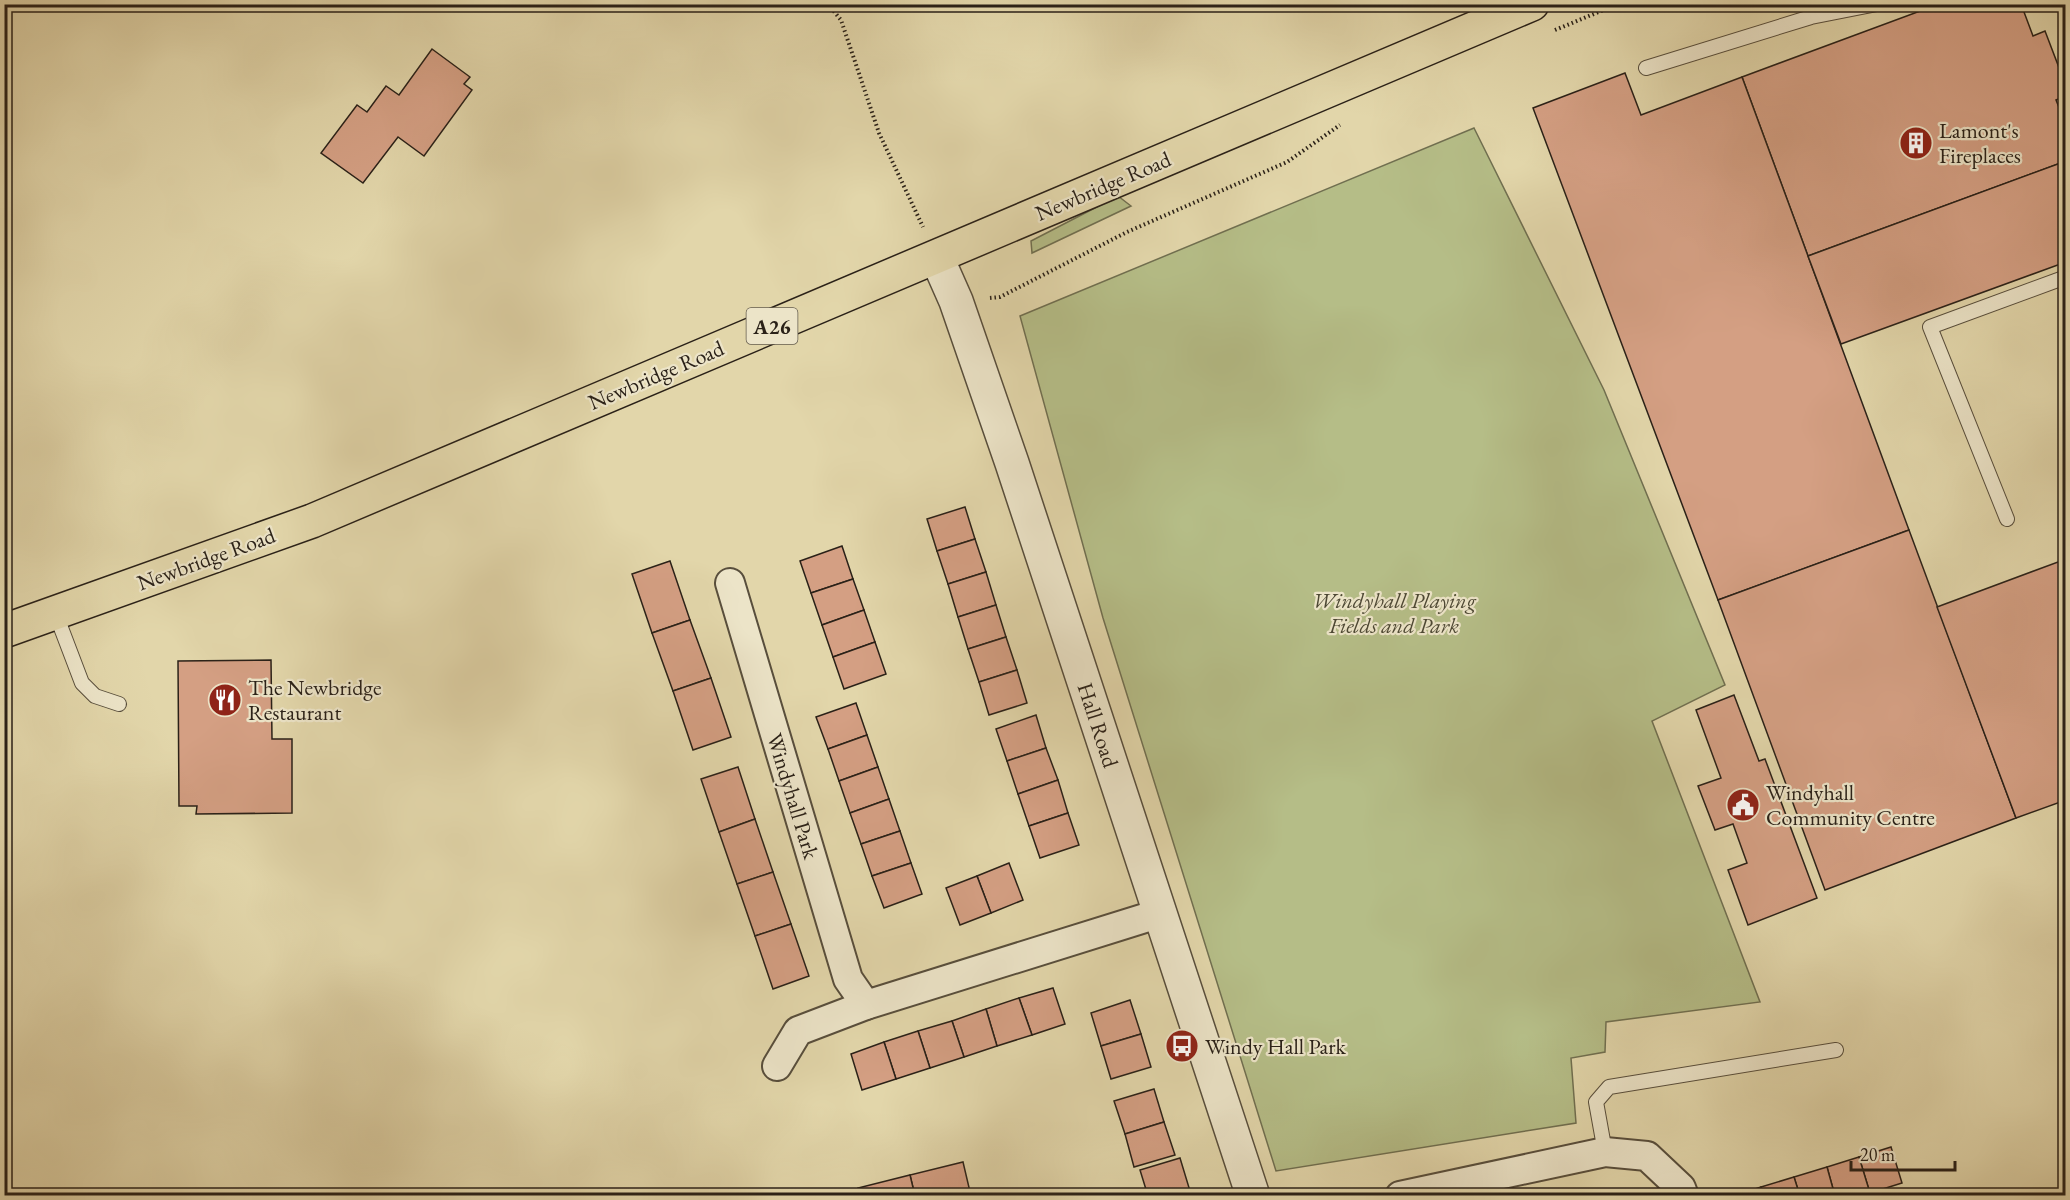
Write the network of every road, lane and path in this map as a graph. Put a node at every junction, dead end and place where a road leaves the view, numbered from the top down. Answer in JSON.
{"nodes":[{"id":1,"x":828,"y":4,"type":"edge"},
{"id":2,"x":1532,"y":4,"type":"edge"},
{"id":3,"x":1618,"y":4,"type":"edge"},
{"id":4,"x":1877,"y":4,"type":"edge"},
{"id":5,"x":1544,"y":35,"type":"dead end"},
{"id":6,"x":1646,"y":69,"type":"dead end"},
{"id":7,"x":1346,"y":121,"type":"dead end"},
{"id":8,"x":937,"y":258,"type":"junction"},
{"id":9,"x":2066,"y":277,"type":"edge"},
{"id":10,"x":956,"y":301,"type":"junction"},
{"id":11,"x":2007,"y":519,"type":"dead end"},
{"id":12,"x":730,"y":583,"type":"dead end"},
{"id":13,"x":55,"y":612,"type":"junction"},
{"id":14,"x":4,"y":631,"type":"edge"},
{"id":15,"x":119,"y":704,"type":"dead end"},
{"id":16,"x":1161,"y":913,"type":"junction"},
{"id":17,"x":866,"y":1005,"type":"junction"},
{"id":18,"x":1836,"y":1050,"type":"dead end"},
{"id":19,"x":777,"y":1066,"type":"dead end"},
{"id":20,"x":1605,"y":1152,"type":"junction"},
{"id":21,"x":1253,"y":1196,"type":"edge"},
{"id":22,"x":1400,"y":1196,"type":"edge"},
{"id":23,"x":1684,"y":1196,"type":"edge"}],
"edges":[{"from":1,"to":8,"type":"path"},
{"from":2,"to":8,"type":"highway","name":"Newbridge Road","number":"A26"},
{"from":3,"to":5,"type":"path"},
{"from":4,"to":6,"type":"lane"},
{"from":7,"to":10,"type":"path"},
{"from":8,"to":10,"type":"street","name":"Hall Road"},
{"from":8,"to":13,"type":"highway","name":"Newbridge Road","number":"A26"},
{"from":9,"to":11,"type":"lane"},
{"from":10,"to":16,"type":"street","name":"Hall Road"},
{"from":12,"to":17,"type":"street","name":"Windyhall Park"},
{"from":13,"to":14,"type":"highway","name":"Newbridge Road","number":"A26"},
{"from":13,"to":15,"type":"lane"},
{"from":16,"to":17,"type":"street"},
{"from":16,"to":21,"type":"street","name":"Hall Road"},
{"from":17,"to":19,"type":"street"},
{"from":18,"to":20,"type":"lane"},
{"from":20,"to":22,"type":"street"},
{"from":20,"to":23,"type":"street"}]}
